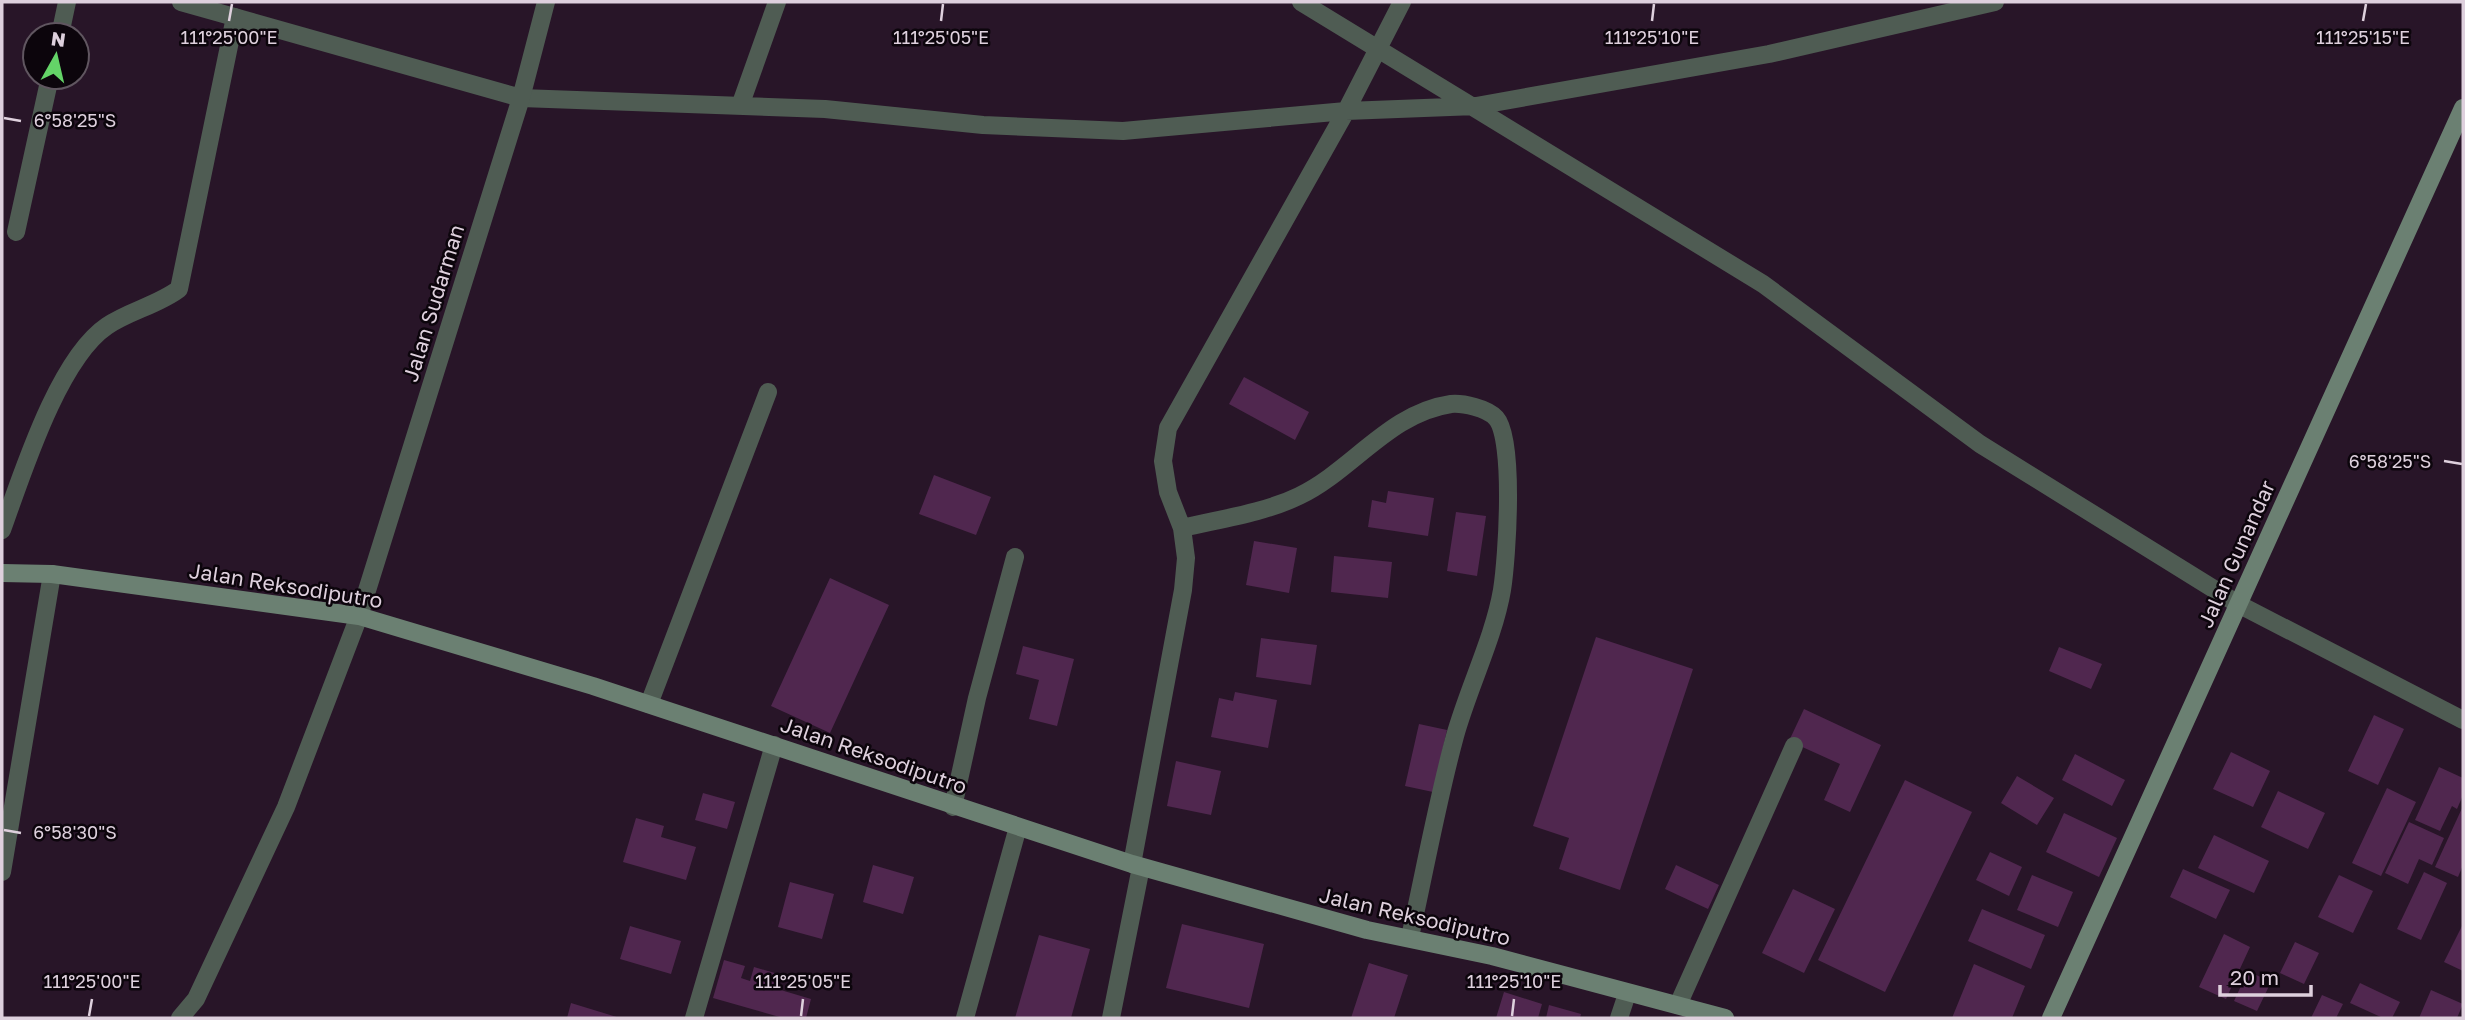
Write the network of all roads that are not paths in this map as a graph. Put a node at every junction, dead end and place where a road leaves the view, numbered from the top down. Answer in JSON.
{"nodes":[{"id":1,"x":67,"y":2,"type":"edge"},
{"id":2,"x":181,"y":2,"type":"edge"},
{"id":3,"x":547,"y":2,"type":"edge"},
{"id":4,"x":777,"y":2,"type":"edge"},
{"id":5,"x":1301,"y":2,"type":"edge"},
{"id":6,"x":1402,"y":2,"type":"edge"},
{"id":7,"x":1995,"y":2,"type":"edge"},
{"id":8,"x":235,"y":17,"type":"junction"},
{"id":9,"x":63,"y":21,"type":"edge"},
{"id":10,"x":1378,"y":47,"type":"junction"},
{"id":11,"x":47,"y":91,"type":"edge"},
{"id":12,"x":521,"y":98,"type":"junction"},
{"id":13,"x":740,"y":106,"type":"junction"},
{"id":14,"x":1476,"y":106,"type":"junction"},
{"id":15,"x":2463,"y":108,"type":"edge"},
{"id":16,"x":1346,"y":111,"type":"junction"},
{"id":17,"x":16,"y":232,"type":"dead end"},
{"id":18,"x":768,"y":392,"type":"dead end"},
{"id":19,"x":1182,"y":528,"type":"junction"},
{"id":20,"x":2,"y":530,"type":"edge"},
{"id":21,"x":1015,"y":557,"type":"dead end"},
{"id":22,"x":2,"y":573,"type":"edge"},
{"id":23,"x":52,"y":574,"type":"junction"},
{"id":24,"x":2238,"y":604,"type":"junction"},
{"id":25,"x":365,"y":618,"type":"junction"},
{"id":26,"x":649,"y":704,"type":"junction"},
{"id":27,"x":2463,"y":720,"type":"edge"},
{"id":28,"x":774,"y":745,"type":"junction"},
{"id":29,"x":1794,"y":746,"type":"dead end"},
{"id":30,"x":953,"y":807,"type":"junction"},
{"id":31,"x":1017,"y":827,"type":"junction"},
{"id":32,"x":1137,"y":865,"type":"junction"},
{"id":33,"x":2,"y":872,"type":"edge"},
{"id":34,"x":1410,"y":937,"type":"junction"},
{"id":35,"x":1627,"y":994,"type":"junction"},
{"id":36,"x":1678,"y":1005,"type":"junction"},
{"id":37,"x":180,"y":1018,"type":"edge"},
{"id":38,"x":694,"y":1018,"type":"edge"},
{"id":39,"x":965,"y":1018,"type":"edge"},
{"id":40,"x":1111,"y":1018,"type":"edge"},
{"id":41,"x":1619,"y":1018,"type":"edge"},
{"id":42,"x":1725,"y":1018,"type":"edge"},
{"id":43,"x":2051,"y":1018,"type":"edge"}],
"edges":[{"from":1,"to":9,"type":"street"},
{"from":2,"to":8,"type":"street"},
{"from":3,"to":12,"type":"street","name":"Jalan Sudarman"},
{"from":4,"to":13,"type":"street"},
{"from":5,"to":10,"type":"street"},
{"from":6,"to":10,"type":"street"},
{"from":7,"to":14,"type":"street"},
{"from":8,"to":12,"type":"street"},
{"from":8,"to":20,"type":"street"},
{"from":10,"to":14,"type":"street"},
{"from":10,"to":16,"type":"street"},
{"from":11,"to":17,"type":"street"},
{"from":12,"to":13,"type":"street"},
{"from":12,"to":25,"type":"street","name":"Jalan Sudarman"},
{"from":13,"to":16,"type":"street"},
{"from":14,"to":16,"type":"street"},
{"from":14,"to":24,"type":"street"},
{"from":15,"to":24,"type":"main road","name":"Jalan Gunandar"},
{"from":16,"to":19,"type":"street"},
{"from":18,"to":26,"type":"street"},
{"from":19,"to":32,"type":"street"},
{"from":19,"to":34,"type":"street"},
{"from":21,"to":30,"type":"street"},
{"from":22,"to":23,"type":"main road","name":"Jalan Reksodiputro"},
{"from":23,"to":25,"type":"main road","name":"Jalan Reksodiputro"},
{"from":23,"to":33,"type":"street"},
{"from":24,"to":27,"type":"street"},
{"from":24,"to":43,"type":"main road","name":"Jalan Gunandar"},
{"from":25,"to":26,"type":"main road","name":"Jalan Reksodiputro"},
{"from":25,"to":37,"type":"street","name":"Jalan Sudarman"},
{"from":26,"to":28,"type":"main road","name":"Jalan Reksodiputro"},
{"from":28,"to":30,"type":"main road","name":"Jalan Reksodiputro"},
{"from":28,"to":38,"type":"street"},
{"from":29,"to":36,"type":"street"},
{"from":30,"to":31,"type":"main road","name":"Jalan Reksodiputro"},
{"from":31,"to":32,"type":"main road","name":"Jalan Reksodiputro"},
{"from":31,"to":39,"type":"street"},
{"from":32,"to":34,"type":"main road","name":"Jalan Reksodiputro"},
{"from":32,"to":40,"type":"street"},
{"from":34,"to":35,"type":"main road","name":"Jalan Reksodiputro"},
{"from":35,"to":36,"type":"main road","name":"Jalan Reksodiputro"},
{"from":35,"to":41,"type":"street"},
{"from":36,"to":42,"type":"main road","name":"Jalan Reksodiputro"}]}
